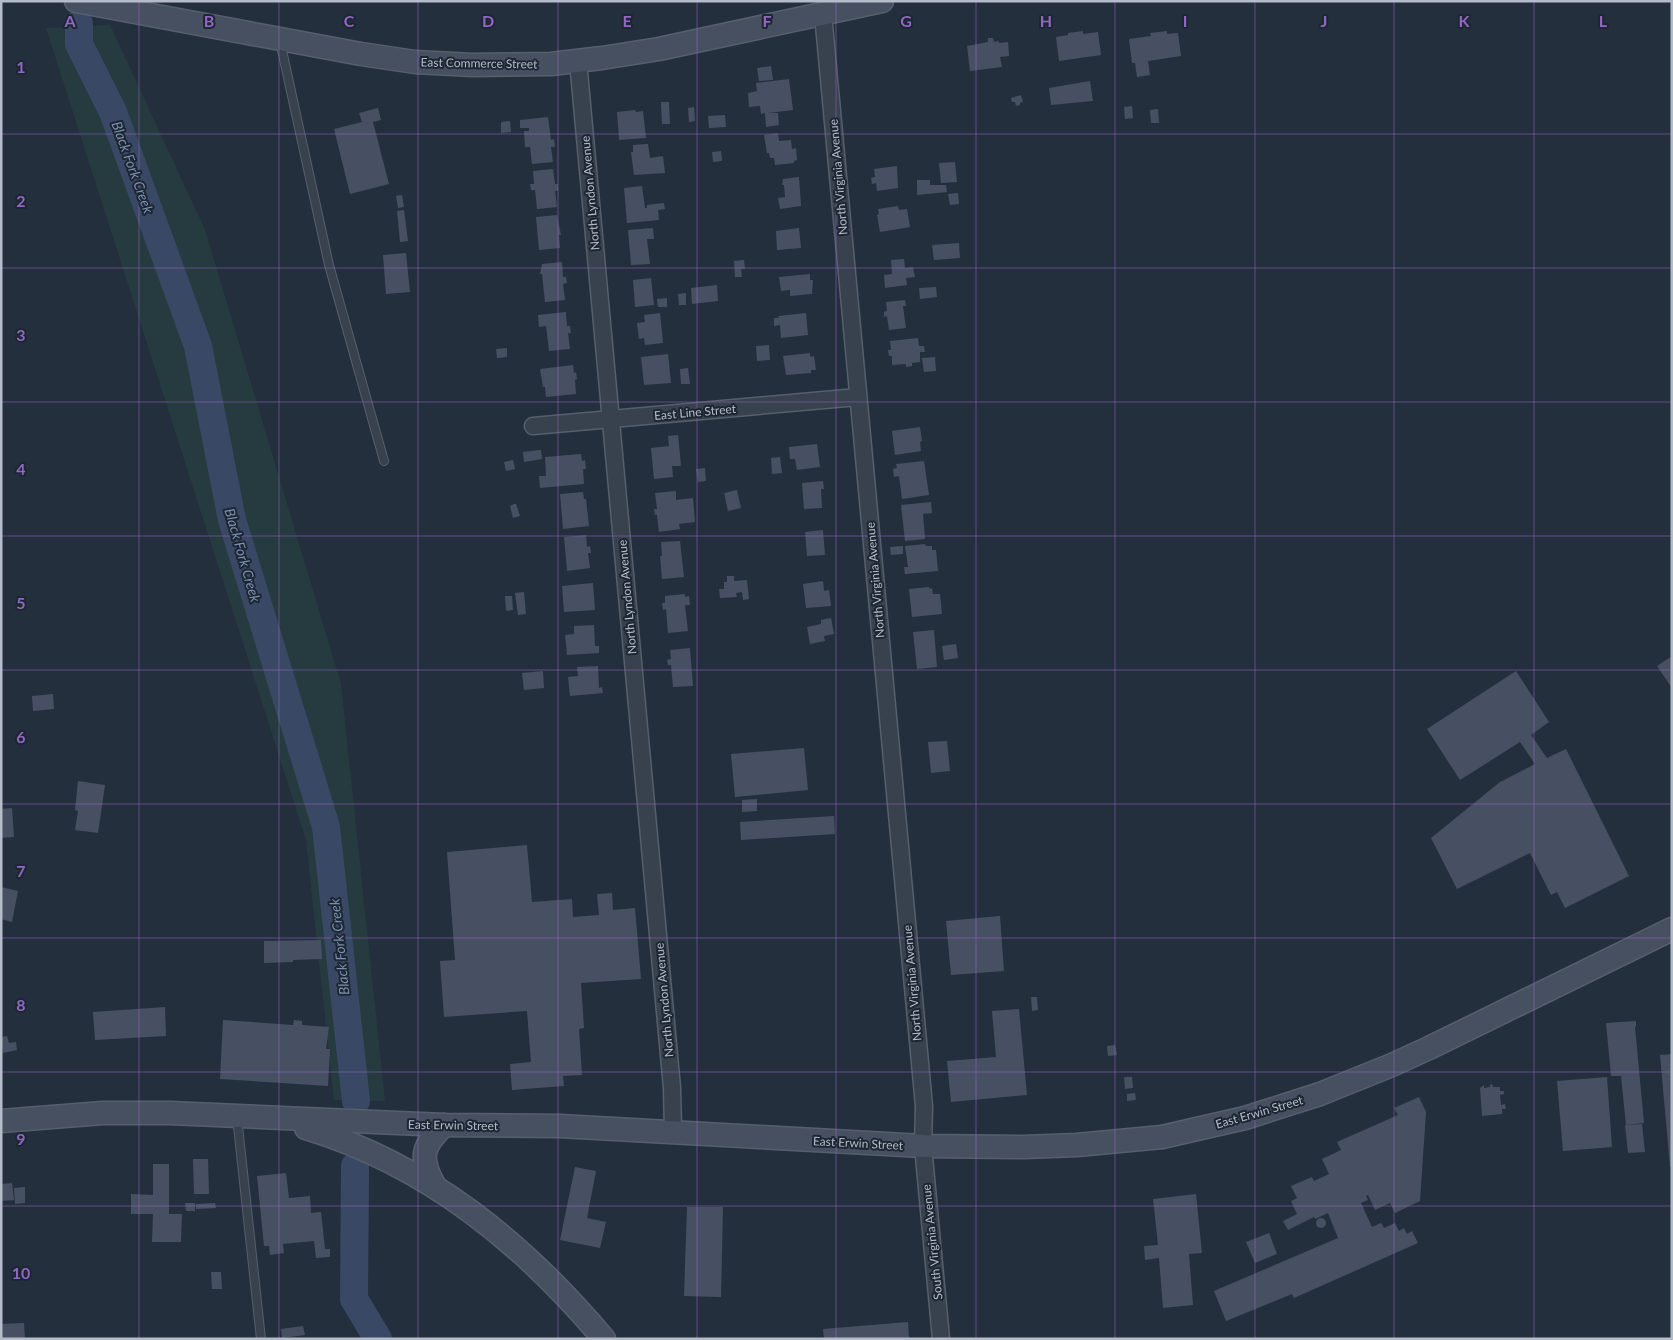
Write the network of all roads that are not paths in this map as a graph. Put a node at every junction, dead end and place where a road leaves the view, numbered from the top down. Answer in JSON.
{"nodes":[{"id":1,"x":76,"y":1,"type":"edge"},
{"id":2,"x":869,"y":3,"type":"edge"},
{"id":3,"x":822,"y":14,"type":"junction"},
{"id":4,"x":279,"y":39,"type":"junction"},
{"id":5,"x":578,"y":61,"type":"junction"},
{"id":6,"x":858,"y":397,"type":"junction"},
{"id":7,"x":611,"y":419,"type":"junction"},
{"id":8,"x":533,"y":426,"type":"dead end"},
{"id":9,"x":384,"y":461,"type":"dead end"},
{"id":10,"x":1672,"y":929,"type":"edge"},
{"id":11,"x":237,"y":1116,"type":"junction"},
{"id":12,"x":274,"y":1118,"type":"junction"},
{"id":13,"x":1,"y":1121,"type":"edge"},
{"id":14,"x":444,"y":1125,"type":"junction"},
{"id":15,"x":673,"y":1132,"type":"junction"},
{"id":16,"x":923,"y":1146,"type":"junction"},
{"id":17,"x":434,"y":1185,"type":"junction"},
{"id":18,"x":261,"y":1339,"type":"edge"},
{"id":19,"x":604,"y":1339,"type":"edge"},
{"id":20,"x":941,"y":1339,"type":"edge"}],
"edges":[{"from":1,"to":4,"type":"main road","name":"East Commerce Street"},
{"from":2,"to":3,"type":"main road","name":"East Commerce Street"},
{"from":3,"to":5,"type":"main road","name":"East Commerce Street"},
{"from":3,"to":6,"type":"street","name":"North Virginia Avenue"},
{"from":4,"to":5,"type":"main road","name":"East Commerce Street"},
{"from":4,"to":9,"type":"lane"},
{"from":5,"to":7,"type":"street","name":"North Lyndon Avenue"},
{"from":6,"to":7,"type":"street","name":"East Line Street"},
{"from":6,"to":16,"type":"street","name":"North Virginia Avenue"},
{"from":7,"to":8,"type":"street","name":"East Line Street"},
{"from":7,"to":15,"type":"street","name":"North Lyndon Avenue"},
{"from":10,"to":16,"type":"main road","name":"East Erwin Street"},
{"from":11,"to":12,"type":"main road","name":"East Erwin Street"},
{"from":11,"to":13,"type":"main road","name":"East Erwin Street"},
{"from":11,"to":18,"type":"lane"},
{"from":12,"to":14,"type":"main road","name":"East Erwin Street"},
{"from":12,"to":17,"type":"main road"},
{"from":14,"to":15,"type":"main road","name":"East Erwin Street"},
{"from":14,"to":17,"type":"main road"},
{"from":15,"to":16,"type":"main road","name":"East Erwin Street"},
{"from":16,"to":20,"type":"street","name":"South Virginia Avenue"},
{"from":17,"to":19,"type":"main road"}]}
